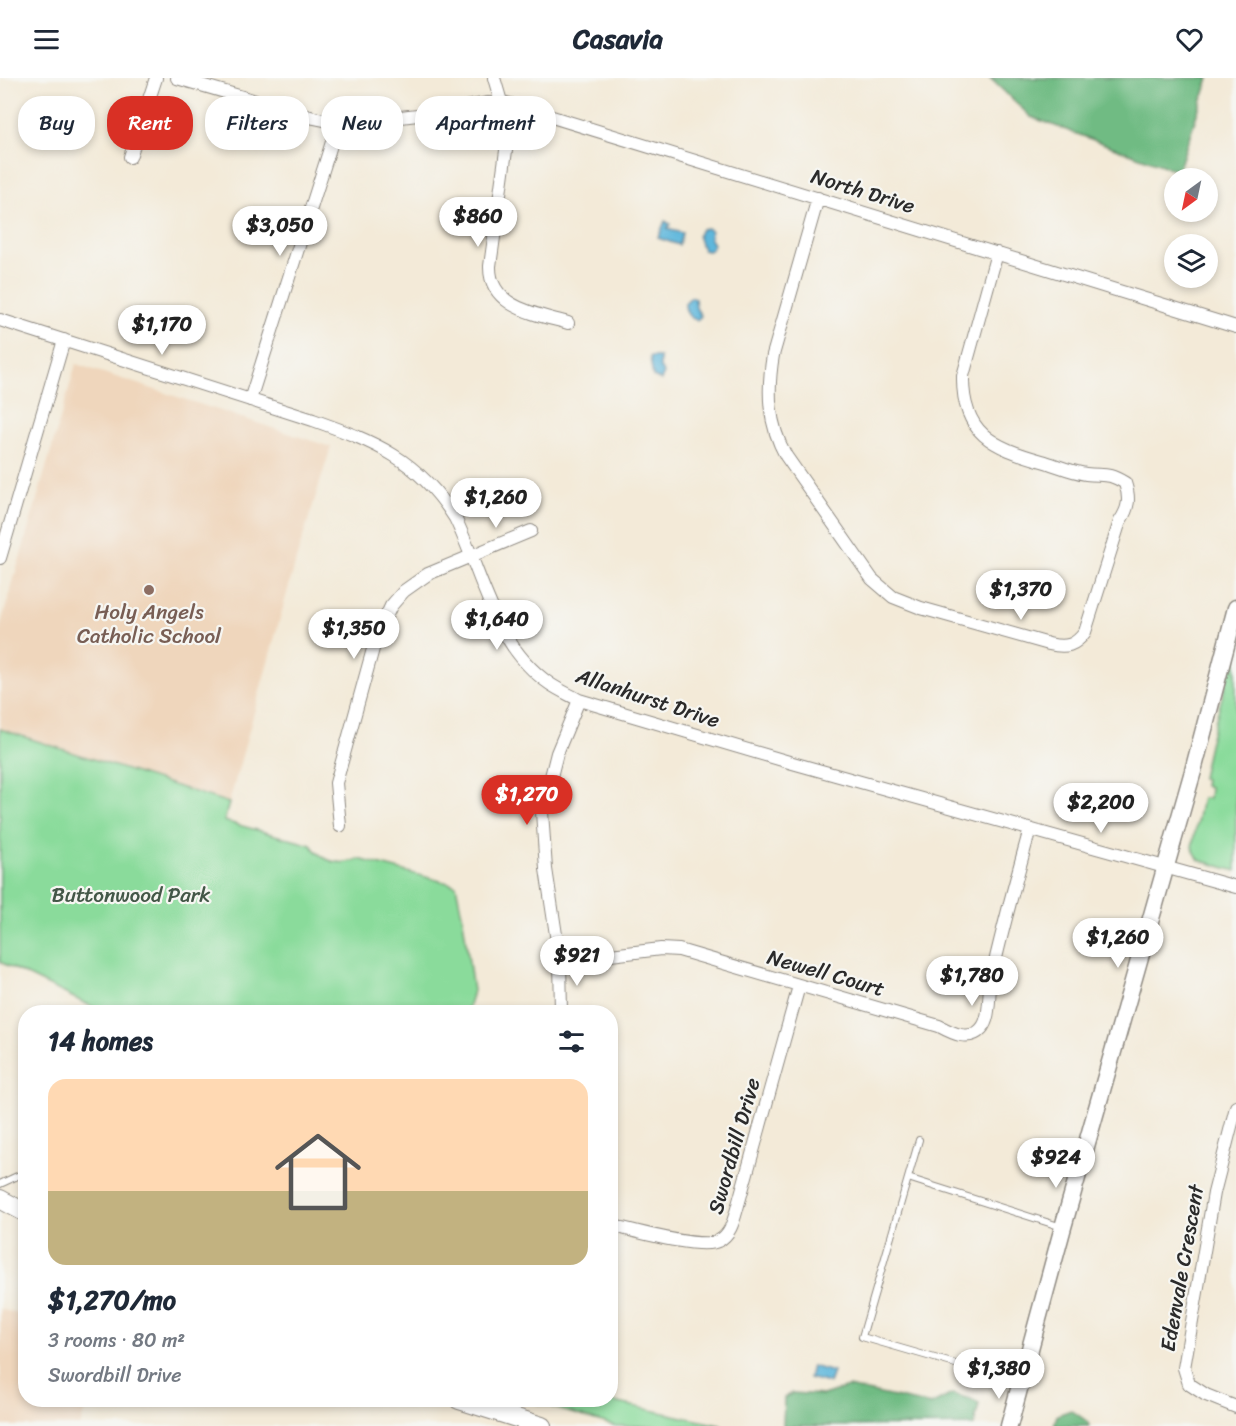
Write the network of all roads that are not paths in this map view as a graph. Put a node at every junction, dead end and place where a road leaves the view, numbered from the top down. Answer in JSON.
{"nodes":[{"id":1,"x":156,"y":78,"type":"edge"},
{"id":2,"x":177,"y":78,"type":"edge"},
{"id":3,"x":494,"y":78,"type":"edge"},
{"id":4,"x":499,"y":96,"type":"edge"},
{"id":5,"x":556,"y":118,"type":"edge"},
{"id":6,"x":321,"y":119,"type":"edge"},
{"id":7,"x":329,"y":150,"type":"edge"},
{"id":8,"x":507,"y":150,"type":"edge"},
{"id":9,"x":130,"y":158,"type":"dead end"},
{"id":10,"x":818,"y":198,"type":"junction"},
{"id":11,"x":997,"y":253,"type":"junction"},
{"id":12,"x":0,"y":320,"type":"edge"},
{"id":13,"x":568,"y":323,"type":"dead end"},
{"id":14,"x":1236,"y":327,"type":"edge"},
{"id":15,"x":64,"y":340,"type":"junction"},
{"id":16,"x":250,"y":400,"type":"junction"},
{"id":17,"x":5,"y":520,"type":"edge"},
{"id":18,"x":531,"y":531,"type":"dead end"},
{"id":19,"x":472,"y":556,"type":"junction"},
{"id":20,"x":0,"y":558,"type":"edge"},
{"id":21,"x":1236,"y":608,"type":"edge"},
{"id":22,"x":579,"y":700,"type":"junction"},
{"id":23,"x":340,"y":826,"type":"dead end"},
{"id":24,"x":1030,"y":829,"type":"junction"},
{"id":25,"x":1165,"y":867,"type":"junction"},
{"id":26,"x":1236,"y":887,"type":"edge"},
{"id":27,"x":560,"y":962,"type":"junction"},
{"id":28,"x":799,"y":986,"type":"junction"},
{"id":29,"x":561,"y":1005,"type":"edge"},
{"id":30,"x":1236,"y":1107,"type":"edge"},
{"id":31,"x":919,"y":1140,"type":"dead end"},
{"id":32,"x":18,"y":1176,"type":"edge"},
{"id":33,"x":908,"y":1178,"type":"junction"},
{"id":34,"x":0,"y":1184,"type":"edge"},
{"id":35,"x":0,"y":1199,"type":"edge"},
{"id":36,"x":18,"y":1209,"type":"edge"},
{"id":37,"x":618,"y":1227,"type":"edge"},
{"id":38,"x":1064,"y":1227,"type":"junction"},
{"id":39,"x":1021,"y":1383,"type":"junction"},
{"id":40,"x":474,"y":1407,"type":"edge"},
{"id":41,"x":1236,"y":1407,"type":"edge"},
{"id":42,"x":505,"y":1421,"type":"edge"},
{"id":43,"x":542,"y":1426,"type":"edge"},
{"id":44,"x":1010,"y":1426,"type":"edge"}],
"edges":[{"from":1,"to":9,"type":"street"},
{"from":2,"to":6,"type":"street"},
{"from":3,"to":4,"type":"street"},
{"from":5,"to":10,"type":"street","name":"North Drive"},
{"from":7,"to":16,"type":"street"},
{"from":8,"to":13,"type":"street"},
{"from":10,"to":11,"type":"street","name":"North Drive"},
{"from":10,"to":11,"type":"street"},
{"from":11,"to":14,"type":"street","name":"North Drive"},
{"from":12,"to":15,"type":"street","name":"Allanhurst Drive"},
{"from":15,"to":16,"type":"street","name":"Allanhurst Drive"},
{"from":15,"to":17,"type":"street"},
{"from":16,"to":19,"type":"street","name":"Allanhurst Drive"},
{"from":17,"to":20,"type":"street"},
{"from":18,"to":19,"type":"street"},
{"from":19,"to":22,"type":"street","name":"Allanhurst Drive"},
{"from":19,"to":23,"type":"street"},
{"from":21,"to":25,"type":"main road"},
{"from":22,"to":24,"type":"street","name":"Allanhurst Drive"},
{"from":22,"to":27,"type":"street"},
{"from":24,"to":25,"type":"street","name":"Allanhurst Drive"},
{"from":24,"to":28,"type":"street","name":"Newell Court"},
{"from":25,"to":26,"type":"street","name":"Allanhurst Drive"},
{"from":25,"to":38,"type":"main road"},
{"from":27,"to":28,"type":"street","name":"Newell Court"},
{"from":27,"to":29,"type":"street"},
{"from":28,"to":37,"type":"street","name":"Swordbill Drive"},
{"from":30,"to":41,"type":"street","name":"Edenvale Crescent"},
{"from":31,"to":33,"type":"lane"},
{"from":32,"to":34,"type":"lane"},
{"from":33,"to":38,"type":"lane"},
{"from":33,"to":39,"type":"lane"},
{"from":35,"to":36,"type":"main road"},
{"from":38,"to":39,"type":"main road"},
{"from":39,"to":44,"type":"main road"},
{"from":40,"to":42,"type":"main road"},
{"from":42,"to":43,"type":"main road"}]}
